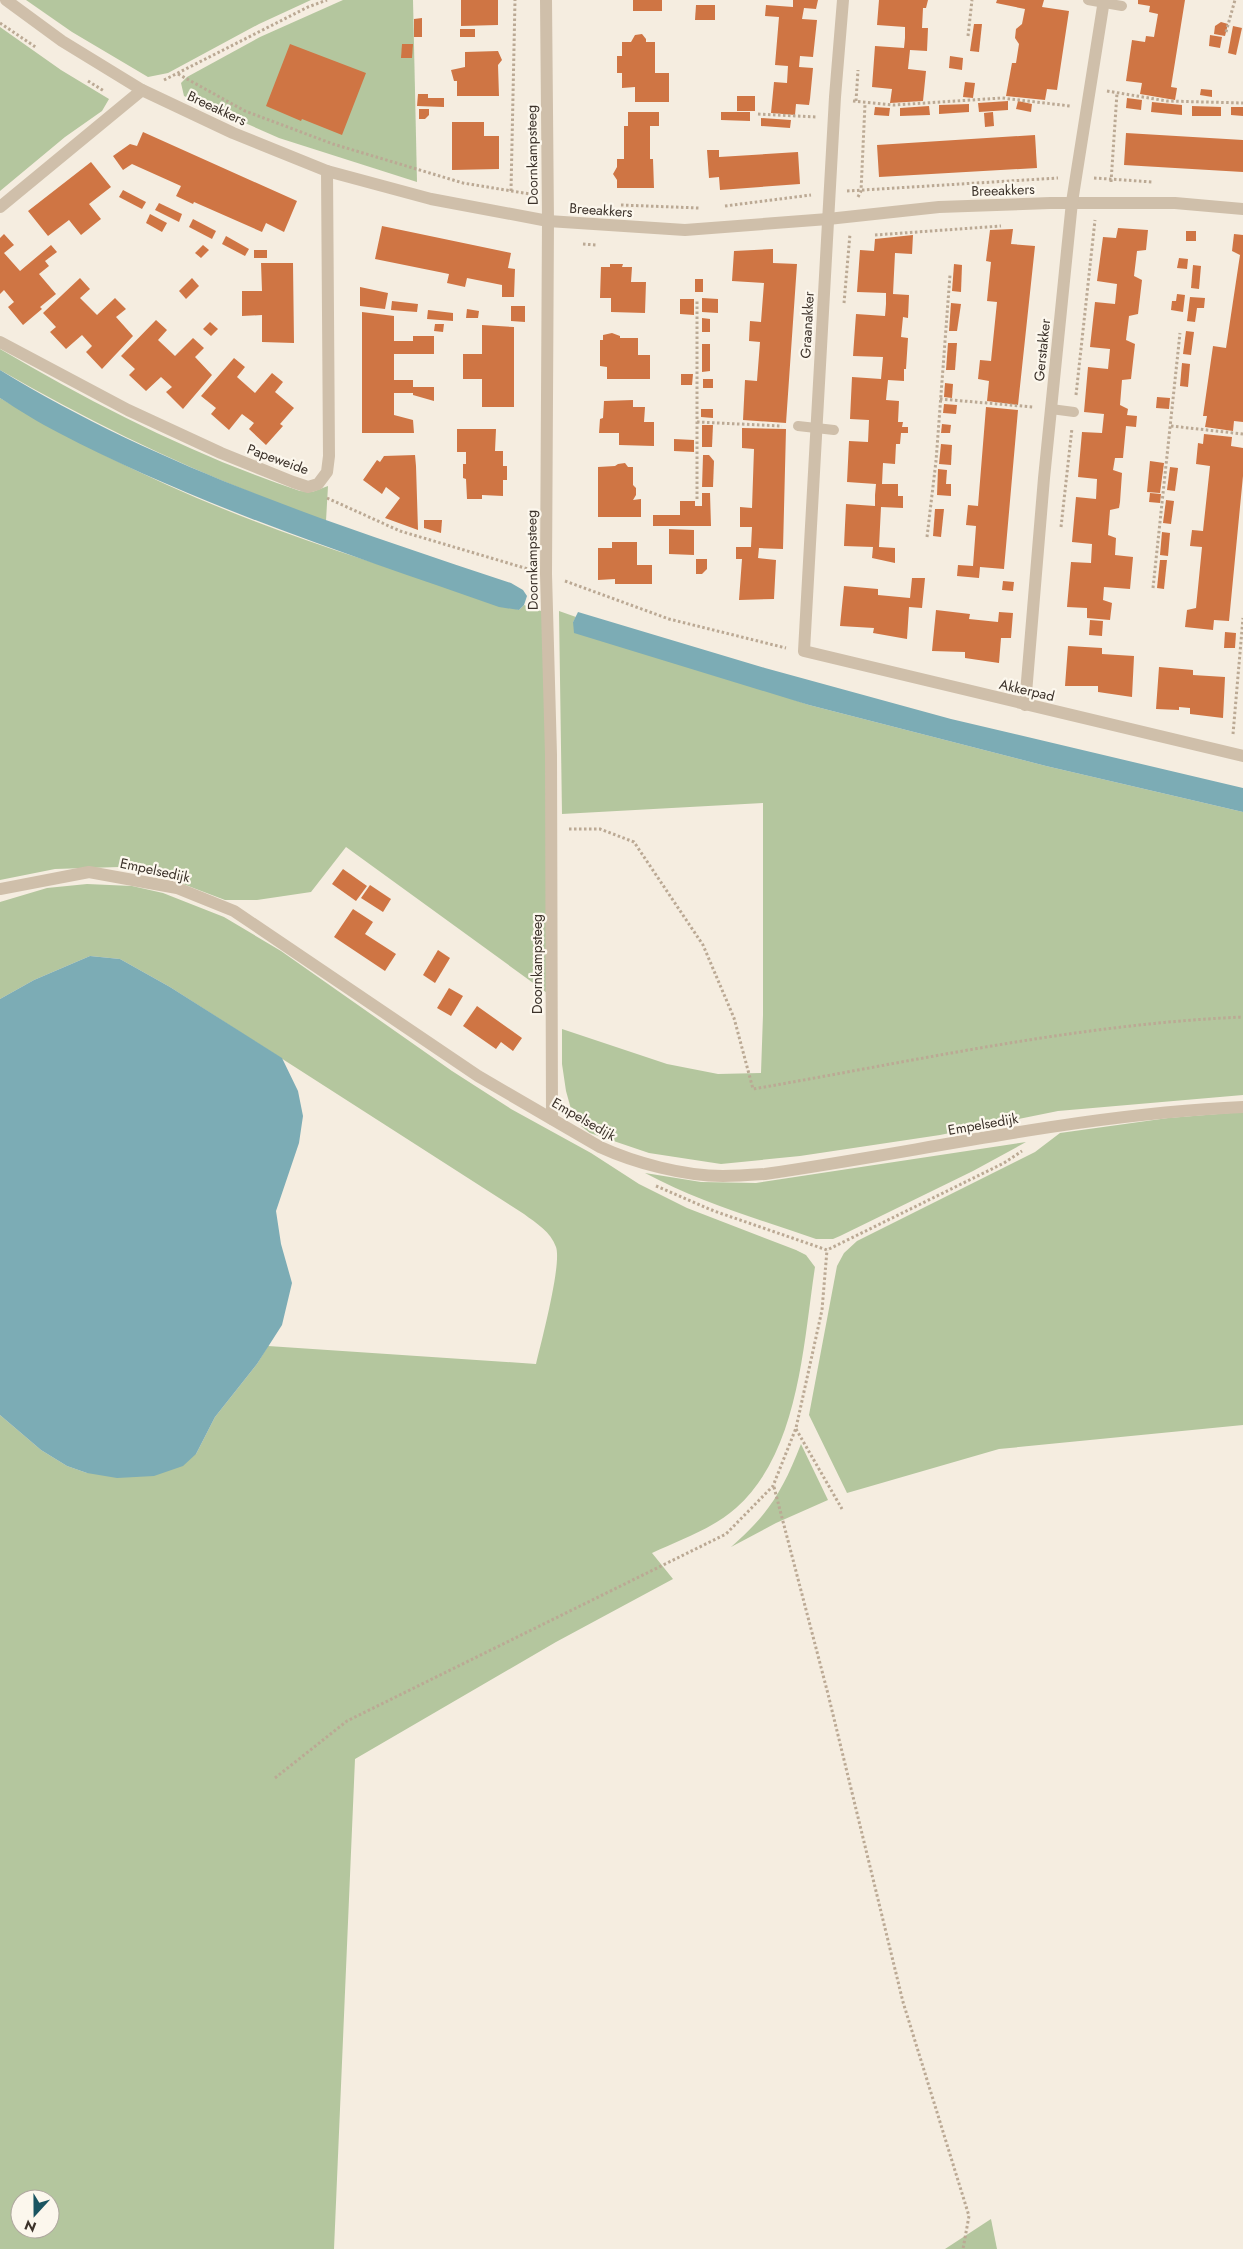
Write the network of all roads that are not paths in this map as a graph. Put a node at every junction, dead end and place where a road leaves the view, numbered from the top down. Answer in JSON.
{"nodes":[{"id":1,"x":6,"y":0,"type":"edge"},
{"id":2,"x":546,"y":0,"type":"edge"},
{"id":3,"x":843,"y":0,"type":"edge"},
{"id":4,"x":1088,"y":0,"type":"edge"},
{"id":5,"x":1104,"y":1,"type":"edge"},
{"id":6,"x":1122,"y":6,"type":"dead end"},
{"id":7,"x":142,"y":90,"type":"junction"},
{"id":8,"x":326,"y":171,"type":"junction"},
{"id":9,"x":1072,"y":202,"type":"junction"},
{"id":10,"x":0,"y":207,"type":"edge"},
{"id":11,"x":1243,"y":209,"type":"edge"},
{"id":12,"x":828,"y":219,"type":"junction"},
{"id":13,"x":548,"y":221,"type":"junction"},
{"id":14,"x":0,"y":342,"type":"edge"},
{"id":15,"x":1051,"y":409,"type":"junction"},
{"id":16,"x":1074,"y":412,"type":"dead end"},
{"id":17,"x":798,"y":426,"type":"road end"},
{"id":18,"x":816,"y":428,"type":"junction"},
{"id":19,"x":834,"y":430,"type":"dead end"},
{"id":20,"x":804,"y":651,"type":"joint"},
{"id":21,"x":1025,"y":706,"type":"junction"},
{"id":22,"x":1237,"y":756,"type":"edge"},
{"id":23,"x":0,"y":889,"type":"edge"},
{"id":24,"x":1243,"y":1107,"type":"edge"},
{"id":25,"x":552,"y":1119,"type":"junction"}],
"edges":[{"from":1,"to":7,"type":"street","name":"Breeakkers"},
{"from":2,"to":13,"type":"street","name":"Doornkampsteeg"},
{"from":3,"to":12,"type":"street","name":"Graanakker"},
{"from":4,"to":5,"type":"lane"},
{"from":5,"to":6,"type":"lane"},
{"from":5,"to":9,"type":"street","name":"Gerstakker"},
{"from":7,"to":8,"type":"street","name":"Breeakkers"},
{"from":7,"to":10,"type":"street"},
{"from":8,"to":13,"type":"street","name":"Breeakkers"},
{"from":8,"to":14,"type":"street","name":"Papeweide"},
{"from":9,"to":11,"type":"street","name":"Breeakkers"},
{"from":9,"to":12,"type":"street","name":"Breeakkers"},
{"from":9,"to":15,"type":"street","name":"Gerstakker"},
{"from":12,"to":13,"type":"street","name":"Breeakkers"},
{"from":12,"to":18,"type":"street","name":"Graanakker"},
{"from":13,"to":25,"type":"street","name":"Doornkampsteeg"},
{"from":15,"to":16,"type":"lane"},
{"from":15,"to":21,"type":"street","name":"Gerstakker"},
{"from":17,"to":18,"type":"lane"},
{"from":18,"to":19,"type":"lane"},
{"from":18,"to":20,"type":"street","name":"Graanakker"},
{"from":20,"to":21,"type":"street","name":"Akkerpad"},
{"from":21,"to":22,"type":"street","name":"Akkerpad"},
{"from":23,"to":25,"type":"street","name":"Empelsedijk"},
{"from":24,"to":25,"type":"street","name":"Empelsedijk"}]}
